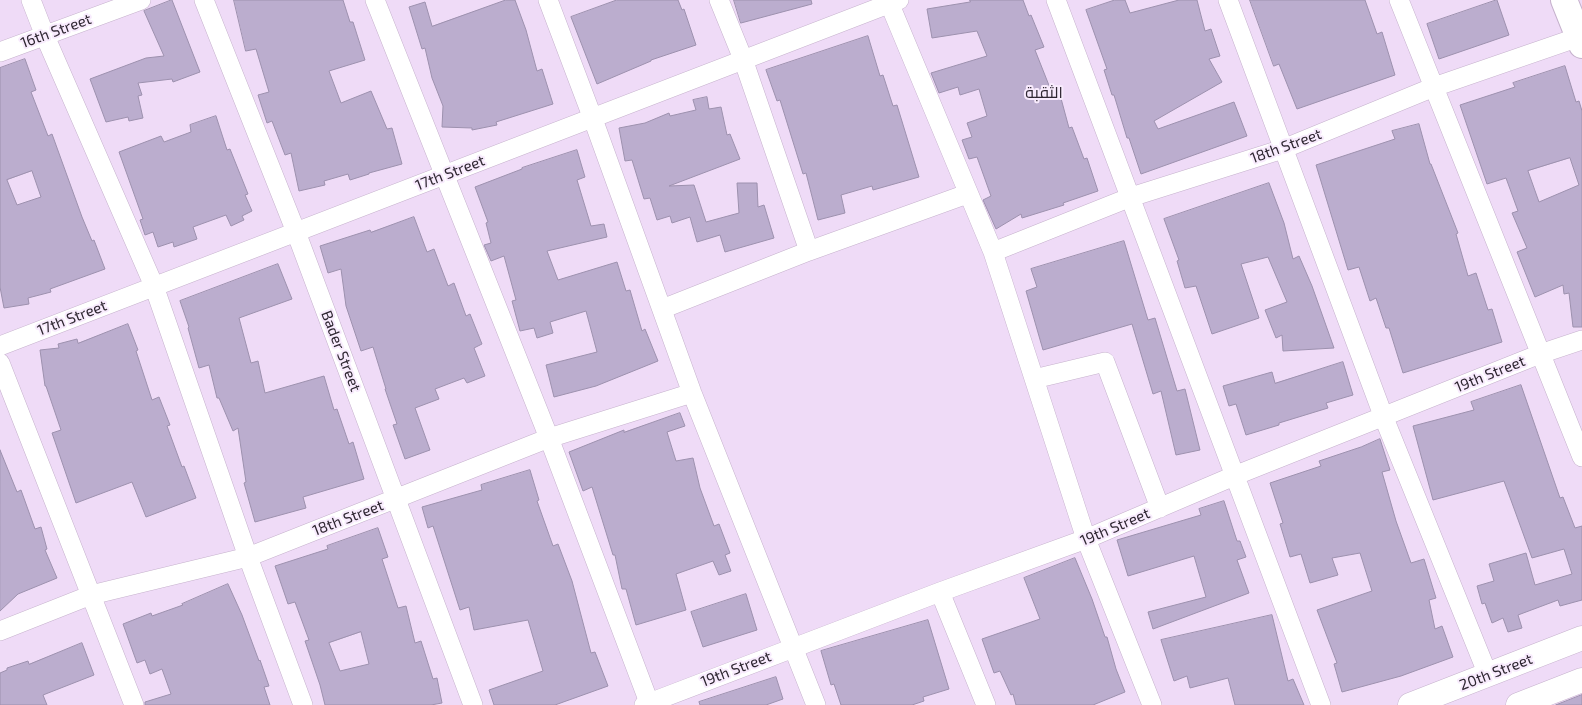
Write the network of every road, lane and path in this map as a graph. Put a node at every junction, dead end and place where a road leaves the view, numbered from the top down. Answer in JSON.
{"nodes":[{"id":1,"x":31,"y":0,"type":"edge"},
{"id":2,"x":141,"y":0,"type":"edge"},
{"id":3,"x":204,"y":0,"type":"edge"},
{"id":4,"x":375,"y":0,"type":"edge"},
{"id":5,"x":548,"y":0,"type":"edge"},
{"id":6,"x":719,"y":0,"type":"edge"},
{"id":7,"x":1056,"y":0,"type":"edge"},
{"id":8,"x":1228,"y":0,"type":"edge"},
{"id":9,"x":1399,"y":0,"type":"edge"},
{"id":10,"x":1564,"y":0,"type":"edge"},
{"id":11,"x":892,"y":1,"type":"edge"},
{"id":12,"x":45,"y":36,"type":"junction"},
{"id":13,"x":1580,"y":41,"type":"edge"},
{"id":14,"x":0,"y":52,"type":"edge"},
{"id":15,"x":743,"y":60,"type":"junction"},
{"id":16,"x":1434,"y":87,"type":"junction"},
{"id":17,"x":593,"y":119,"type":"junction"},
{"id":18,"x":1283,"y":149,"type":"junction"},
{"id":19,"x":444,"y":175,"type":"junction"},
{"id":20,"x":967,"y":194,"type":"junction"},
{"id":21,"x":1131,"y":197,"type":"junction"},
{"id":22,"x":296,"y":232,"type":"junction"},
{"id":23,"x":809,"y":251,"type":"junction"},
{"id":24,"x":993,"y":252,"type":"junction"},
{"id":25,"x":154,"y":286,"type":"junction"},
{"id":26,"x":662,"y":309,"type":"junction"},
{"id":27,"x":1582,"y":340,"type":"edge"},
{"id":28,"x":0,"y":346,"type":"edge"},
{"id":29,"x":1540,"y":354,"type":"junction"},
{"id":30,"x":0,"y":363,"type":"edge"},
{"id":31,"x":1034,"y":379,"type":"junction"},
{"id":32,"x":692,"y":393,"type":"junction"},
{"id":33,"x":1384,"y":418,"type":"junction"},
{"id":34,"x":549,"y":438,"type":"junction"},
{"id":35,"x":1582,"y":457,"type":"edge"},
{"id":36,"x":1234,"y":476,"type":"junction"},
{"id":37,"x":397,"y":499,"type":"junction"},
{"id":38,"x":1160,"y":508,"type":"junction"},
{"id":39,"x":1086,"y":539,"type":"junction"},
{"id":40,"x":248,"y":557,"type":"junction"},
{"id":41,"x":940,"y":592,"type":"junction"},
{"id":42,"x":91,"y":596,"type":"junction"},
{"id":43,"x":0,"y":631,"type":"edge"},
{"id":44,"x":1582,"y":638,"type":"edge"},
{"id":45,"x":794,"y":647,"type":"junction"},
{"id":46,"x":1488,"y":675,"type":"junction"},
{"id":47,"x":1582,"y":680,"type":"edge"},
{"id":48,"x":648,"y":704,"type":"edge"},
{"id":49,"x":134,"y":705,"type":"edge"},
{"id":50,"x":303,"y":705,"type":"edge"},
{"id":51,"x":473,"y":705,"type":"edge"},
{"id":52,"x":816,"y":705,"type":"edge"},
{"id":53,"x":986,"y":705,"type":"edge"},
{"id":54,"x":1152,"y":705,"type":"edge"},
{"id":55,"x":1321,"y":705,"type":"edge"},
{"id":56,"x":1410,"y":705,"type":"edge"},
{"id":57,"x":1518,"y":705,"type":"edge"}],
"edges":[{"from":1,"to":12,"type":"street"},
{"from":2,"to":12,"type":"street","name":"16th Street"},
{"from":3,"to":22,"type":"street","name":"Bader Street"},
{"from":4,"to":19,"type":"street"},
{"from":5,"to":17,"type":"street"},
{"from":6,"to":15,"type":"street"},
{"from":7,"to":21,"type":"street"},
{"from":8,"to":18,"type":"street"},
{"from":9,"to":16,"type":"street"},
{"from":10,"to":13,"type":"main road"},
{"from":11,"to":15,"type":"street","name":"17th Street"},
{"from":11,"to":20,"type":"street"},
{"from":12,"to":14,"type":"street","name":"16th Street"},
{"from":12,"to":25,"type":"street"},
{"from":13,"to":16,"type":"street","name":"18th Street"},
{"from":15,"to":17,"type":"street","name":"17th Street"},
{"from":15,"to":23,"type":"street"},
{"from":16,"to":18,"type":"street","name":"18th Street"},
{"from":16,"to":29,"type":"street"},
{"from":17,"to":19,"type":"street","name":"17th Street"},
{"from":17,"to":26,"type":"street"},
{"from":18,"to":21,"type":"street","name":"18th Street"},
{"from":18,"to":33,"type":"street"},
{"from":19,"to":22,"type":"street","name":"17th Street"},
{"from":19,"to":34,"type":"street"},
{"from":20,"to":23,"type":"street"},
{"from":20,"to":24,"type":"street"},
{"from":21,"to":24,"type":"street","name":"18th Street"},
{"from":21,"to":36,"type":"street"},
{"from":22,"to":25,"type":"street","name":"17th Street"},
{"from":22,"to":37,"type":"street","name":"Bader Street"},
{"from":23,"to":26,"type":"street"},
{"from":24,"to":31,"type":"street"},
{"from":25,"to":28,"type":"street","name":"17th Street"},
{"from":25,"to":40,"type":"street"},
{"from":26,"to":32,"type":"street"},
{"from":27,"to":29,"type":"street","name":"19th Street"},
{"from":29,"to":33,"type":"street","name":"19th Street"},
{"from":29,"to":35,"type":"street"},
{"from":30,"to":42,"type":"street"},
{"from":31,"to":38,"type":"street"},
{"from":31,"to":39,"type":"street"},
{"from":32,"to":34,"type":"street","name":"18th Street"},
{"from":32,"to":45,"type":"street"},
{"from":33,"to":36,"type":"street","name":"19th Street"},
{"from":33,"to":46,"type":"street"},
{"from":34,"to":37,"type":"street","name":"18th Street"},
{"from":34,"to":48,"type":"street"},
{"from":36,"to":38,"type":"street","name":"19th Street"},
{"from":36,"to":55,"type":"street"},
{"from":37,"to":40,"type":"street","name":"18th Street"},
{"from":37,"to":51,"type":"street","name":"Bader Street"},
{"from":38,"to":39,"type":"street","name":"19th Street"},
{"from":39,"to":41,"type":"street","name":"19th Street"},
{"from":39,"to":54,"type":"street"},
{"from":40,"to":42,"type":"street","name":"18th Street"},
{"from":40,"to":50,"type":"street"},
{"from":41,"to":45,"type":"street","name":"19th Street"},
{"from":41,"to":53,"type":"street"},
{"from":42,"to":43,"type":"street","name":"18th Street"},
{"from":42,"to":49,"type":"street"},
{"from":44,"to":46,"type":"street","name":"20th Street"},
{"from":45,"to":48,"type":"street","name":"19th Street"},
{"from":45,"to":52,"type":"street"},
{"from":46,"to":56,"type":"street","name":"20th Street"},
{"from":47,"to":57,"type":"street"}]}
